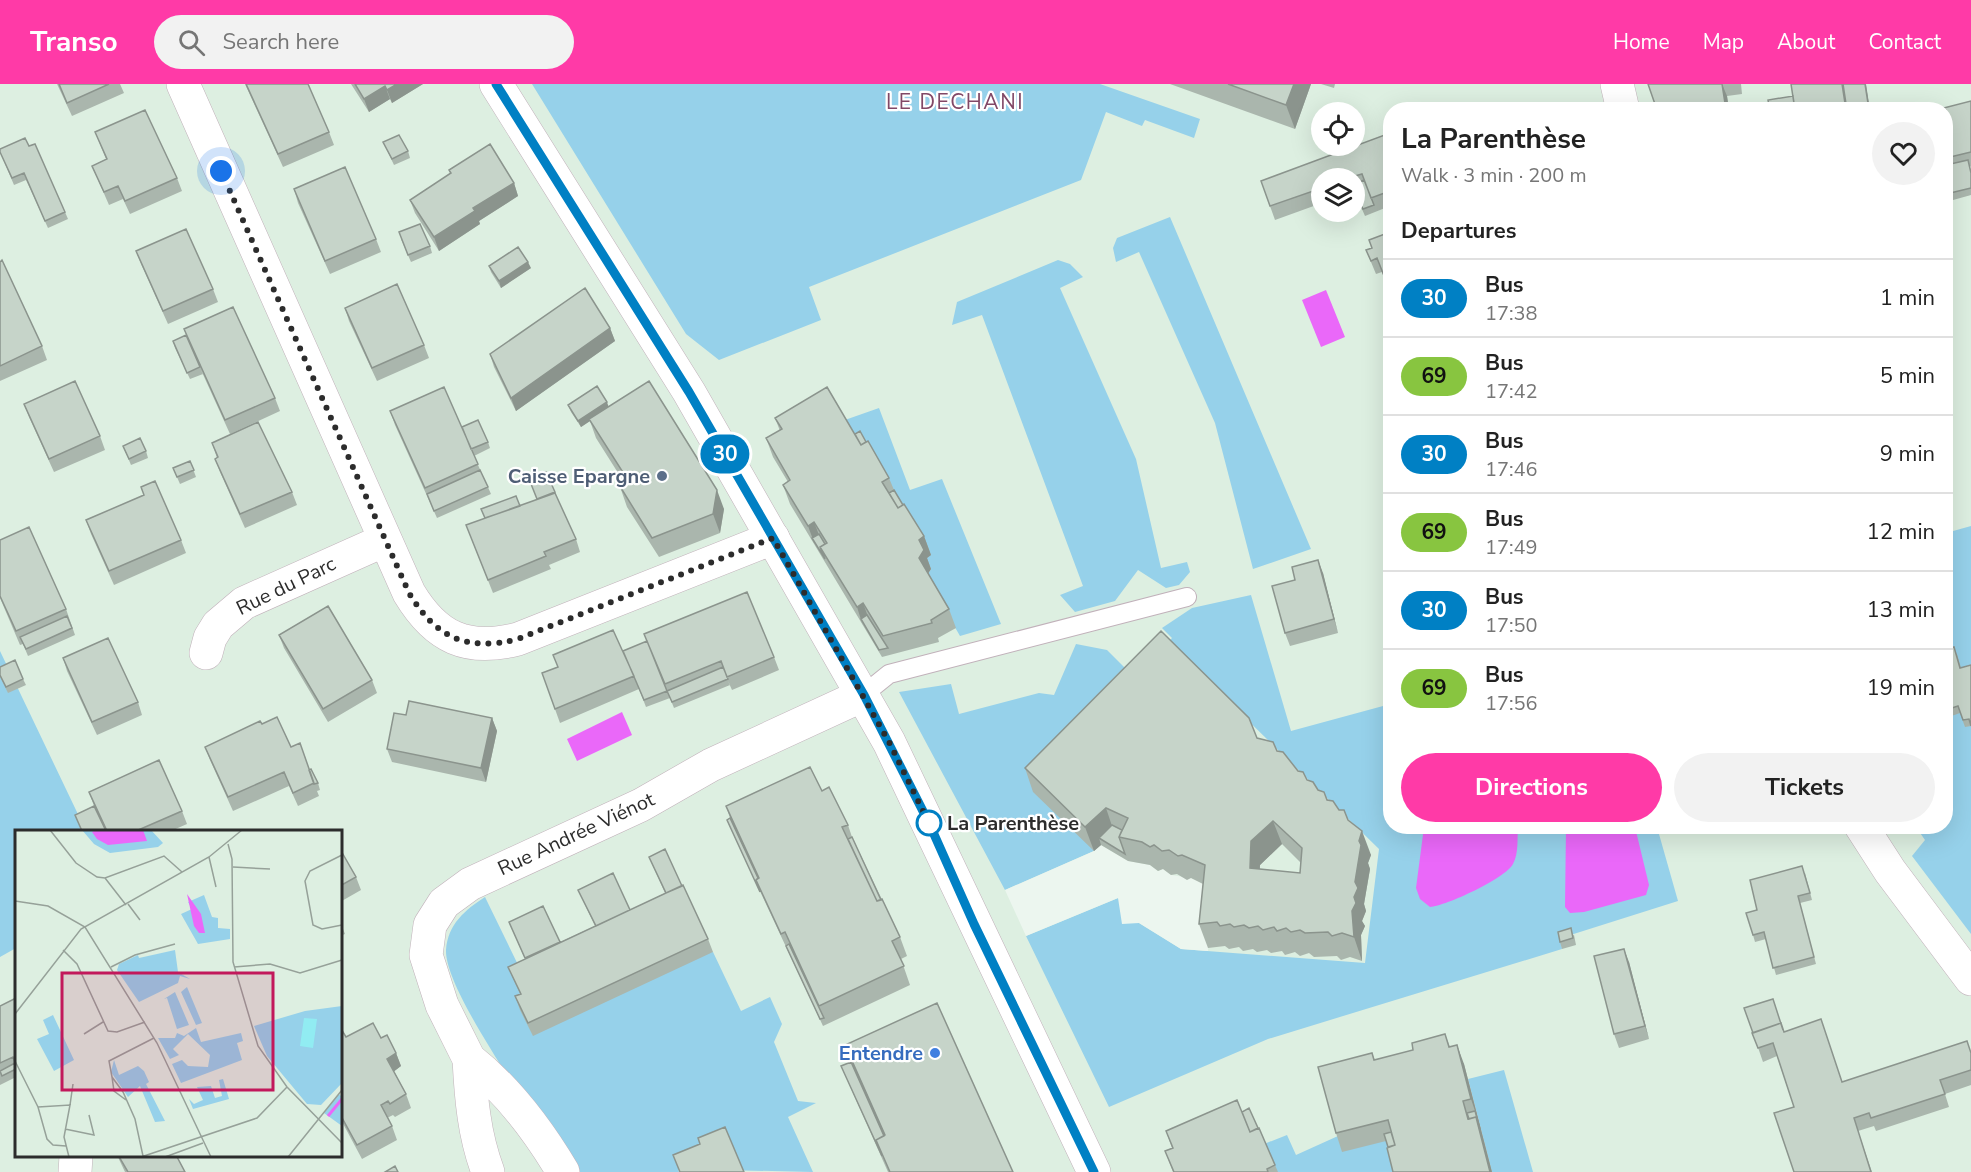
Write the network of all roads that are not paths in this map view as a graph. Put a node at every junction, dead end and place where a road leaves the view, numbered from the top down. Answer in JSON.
{"nodes":[{"id":1,"x":183,"y":84,"type":"edge"},
{"id":2,"x":496,"y":84,"type":"edge"},
{"id":3,"x":1617,"y":84,"type":"edge"},
{"id":4,"x":1621,"y":102,"type":"edge"},
{"id":5,"x":773,"y":538,"type":"junction"},
{"id":6,"x":385,"y":540,"type":"junction"},
{"id":7,"x":1187,"y":597,"type":"dead end"},
{"id":8,"x":206,"y":653,"type":"dead end"},
{"id":9,"x":864,"y":695,"type":"junction"},
{"id":10,"x":1866,"y":834,"type":"edge"},
{"id":11,"x":1971,"y":979,"type":"edge"},
{"id":12,"x":469,"y":1059,"type":"junction"},
{"id":13,"x":76,"y":1157,"type":"edge"},
{"id":14,"x":75,"y":1172,"type":"edge"},
{"id":15,"x":488,"y":1172,"type":"edge"},
{"id":16,"x":563,"y":1172,"type":"edge"},
{"id":17,"x":1094,"y":1172,"type":"edge"}],
"edges":[{"from":1,"to":6,"type":"street"},
{"from":2,"to":5,"type":"street"},
{"from":3,"to":4,"type":"street"},
{"from":5,"to":6,"type":"street"},
{"from":5,"to":9,"type":"street"},
{"from":6,"to":8,"type":"street","name":"Rue du Parc"},
{"from":7,"to":9,"type":"lane"},
{"from":9,"to":12,"type":"street","name":"Rue Andrée Viénot"},
{"from":9,"to":17,"type":"street"},
{"from":10,"to":11,"type":"street"},
{"from":12,"to":15,"type":"street","name":"Rue Andrée Viénot"},
{"from":12,"to":16,"type":"street","name":"Rue Andrée Viénot"},
{"from":13,"to":14,"type":"street"}]}
